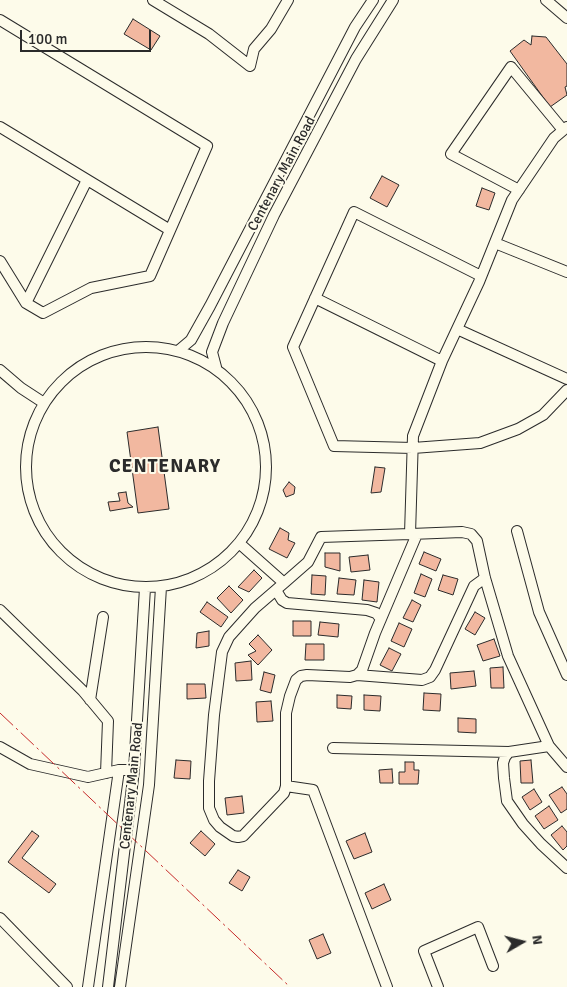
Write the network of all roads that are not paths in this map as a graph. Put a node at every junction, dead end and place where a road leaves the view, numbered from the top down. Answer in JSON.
{"nodes":[{"id":1,"x":153,"y":0,"type":"edge"},
{"id":2,"x":288,"y":0,"type":"edge"},
{"id":3,"x":372,"y":0,"type":"edge"},
{"id":4,"x":393,"y":0,"type":"edge"},
{"id":5,"x":546,"y":0,"type":"edge"},
{"id":6,"x":567,"y":18,"type":"edge"},
{"id":7,"x":0,"y":20,"type":"edge"},
{"id":8,"x":0,"y":127,"type":"edge"},
{"id":9,"x":565,"y":128,"type":"edge"},
{"id":10,"x":88,"y":180,"type":"junction"},
{"id":11,"x":519,"y":190,"type":"junction"},
{"id":12,"x":170,"y":230,"type":"junction"},
{"id":13,"x":494,"y":243,"type":"junction"},
{"id":14,"x":0,"y":262,"type":"edge"},
{"id":15,"x":567,"y":272,"type":"edge"},
{"id":16,"x":481,"y":276,"type":"junction"},
{"id":17,"x":315,"y":298,"type":"junction"},
{"id":18,"x":26,"y":303,"type":"junction"},
{"id":19,"x":457,"y":329,"type":"junction"},
{"id":20,"x":178,"y":351,"type":"junction"},
{"id":21,"x":442,"y":361,"type":"junction"},
{"id":22,"x":216,"y":367,"type":"junction"},
{"id":23,"x":0,"y":370,"type":"edge"},
{"id":24,"x":567,"y":379,"type":"edge"},
{"id":25,"x":567,"y":390,"type":"edge"},
{"id":26,"x":44,"y":403,"type":"junction"},
{"id":27,"x":412,"y":448,"type":"junction"},
{"id":28,"x":517,"y":531,"type":"dead end"},
{"id":29,"x":414,"y":534,"type":"junction"},
{"id":30,"x":240,"y":543,"type":"junction"},
{"id":31,"x":485,"y":578,"type":"junction"},
{"id":32,"x":280,"y":586,"type":"junction"},
{"id":33,"x":161,"y":587,"type":"junction"},
{"id":34,"x":145,"y":588,"type":"junction"},
{"id":35,"x":0,"y":610,"type":"edge"},
{"id":36,"x":103,"y":617,"type":"dead end"},
{"id":37,"x":381,"y":619,"type":"junction"},
{"id":38,"x":357,"y":675,"type":"junction"},
{"id":39,"x":567,"y":675,"type":"edge"},
{"id":40,"x":90,"y":700,"type":"junction"},
{"id":41,"x":0,"y":746,"type":"edge"},
{"id":42,"x":549,"y":746,"type":"junction"},
{"id":43,"x":333,"y":748,"type":"dead end"},
{"id":44,"x":509,"y":752,"type":"junction"},
{"id":45,"x":567,"y":767,"type":"edge"},
{"id":46,"x":119,"y":770,"type":"junction"},
{"id":47,"x":134,"y":770,"type":"junction"},
{"id":48,"x":106,"y":773,"type":"junction"},
{"id":49,"x":286,"y":786,"type":"junction"},
{"id":50,"x":567,"y":868,"type":"edge"},
{"id":51,"x":0,"y":918,"type":"edge"},
{"id":52,"x":493,"y":966,"type":"dead end"},
{"id":53,"x":67,"y":987,"type":"edge"},
{"id":54,"x":88,"y":987,"type":"edge"},
{"id":55,"x":108,"y":987,"type":"edge"},
{"id":56,"x":120,"y":987,"type":"edge"},
{"id":57,"x":387,"y":987,"type":"edge"},
{"id":58,"x":438,"y":987,"type":"edge"}],
"edges":[{"from":1,"to":2,"type":"street"},
{"from":3,"to":20,"type":"street","name":"Centenary Main Road"},
{"from":4,"to":22,"type":"street","name":"Centenary Main Road"},
{"from":5,"to":6,"type":"street"},
{"from":7,"to":12,"type":"street"},
{"from":8,"to":10,"type":"street"},
{"from":9,"to":11,"type":"street"},
{"from":9,"to":11,"type":"street"},
{"from":10,"to":12,"type":"street"},
{"from":10,"to":18,"type":"street"},
{"from":11,"to":13,"type":"street"},
{"from":12,"to":18,"type":"street"},
{"from":13,"to":15,"type":"street"},
{"from":13,"to":16,"type":"street"},
{"from":14,"to":18,"type":"street"},
{"from":16,"to":17,"type":"street"},
{"from":16,"to":19,"type":"street"},
{"from":17,"to":21,"type":"street"},
{"from":17,"to":27,"type":"street"},
{"from":19,"to":21,"type":"street"},
{"from":19,"to":24,"type":"street"},
{"from":20,"to":22,"type":"street"},
{"from":20,"to":26,"type":"street"},
{"from":21,"to":27,"type":"street"},
{"from":22,"to":30,"type":"street"},
{"from":23,"to":26,"type":"street"},
{"from":25,"to":27,"type":"street"},
{"from":26,"to":34,"type":"street"},
{"from":27,"to":29,"type":"street"},
{"from":28,"to":39,"type":"street"},
{"from":29,"to":31,"type":"street"},
{"from":29,"to":32,"type":"street"},
{"from":29,"to":37,"type":"street"},
{"from":30,"to":32,"type":"street"},
{"from":30,"to":33,"type":"street"},
{"from":31,"to":38,"type":"street"},
{"from":31,"to":42,"type":"street"},
{"from":32,"to":37,"type":"street"},
{"from":32,"to":49,"type":"street"},
{"from":33,"to":34,"type":"street"},
{"from":33,"to":56,"type":"street","name":"Centenary Main Road"},
{"from":34,"to":47,"type":"street","name":"Centenary Main Road"},
{"from":35,"to":40,"type":"street"},
{"from":36,"to":40,"type":"street"},
{"from":37,"to":38,"type":"street"},
{"from":38,"to":49,"type":"street"},
{"from":40,"to":48,"type":"street"},
{"from":41,"to":48,"type":"street"},
{"from":42,"to":44,"type":"street"},
{"from":42,"to":45,"type":"street"},
{"from":43,"to":44,"type":"street"},
{"from":44,"to":50,"type":"street"},
{"from":46,"to":47,"type":"street"},
{"from":46,"to":48,"type":"street"},
{"from":46,"to":54,"type":"street"},
{"from":47,"to":55,"type":"street","name":"Centenary Main Road"},
{"from":49,"to":57,"type":"street"},
{"from":51,"to":53,"type":"street"},
{"from":52,"to":58,"type":"street"}]}
